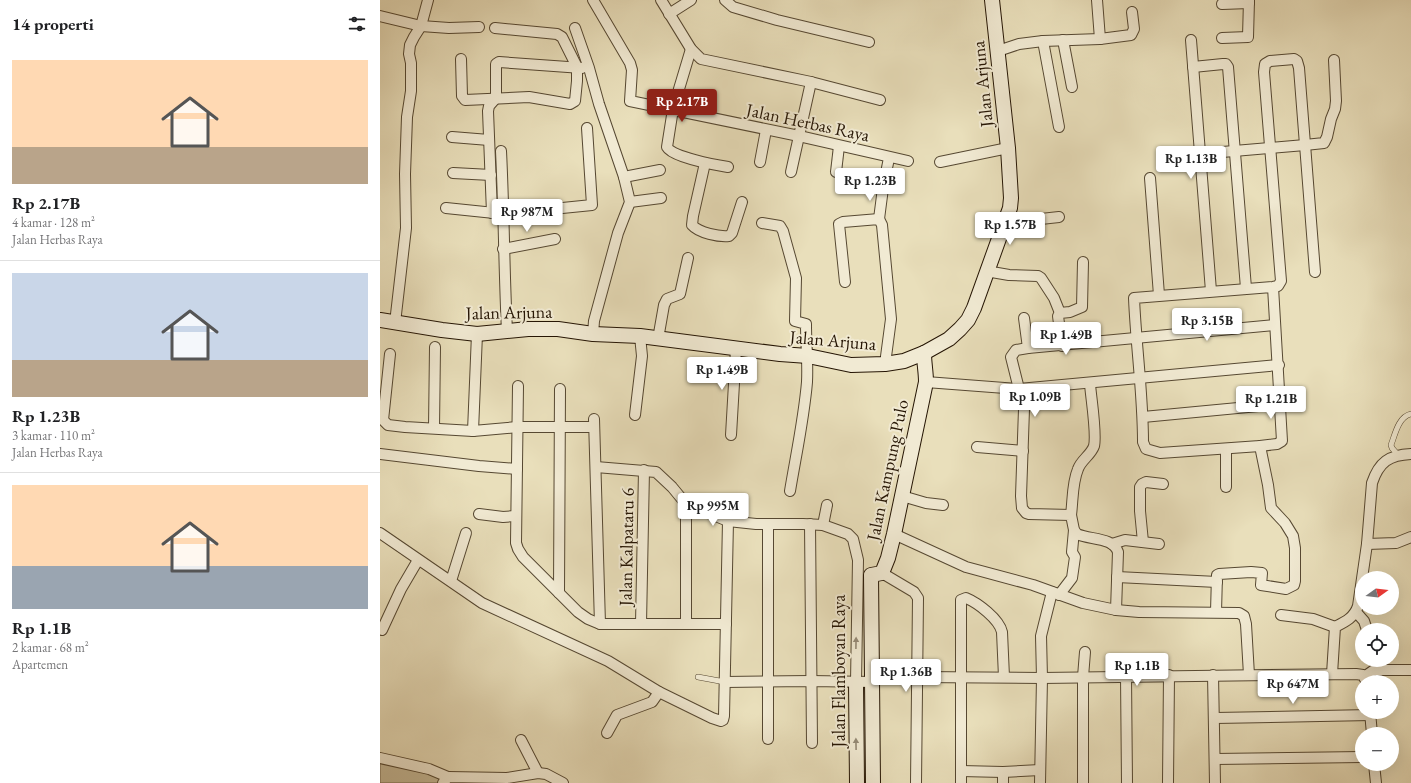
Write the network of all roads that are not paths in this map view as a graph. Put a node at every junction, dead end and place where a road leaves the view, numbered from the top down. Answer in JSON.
{"nodes":[{"id":1,"x":428,"y":0,"type":"edge"},
{"id":2,"x":593,"y":0,"type":"edge"},
{"id":3,"x":661,"y":0,"type":"edge"},
{"id":4,"x":690,"y":0,"type":"edge"},
{"id":5,"x":725,"y":0,"type":"edge"},
{"id":6,"x":992,"y":0,"type":"edge"},
{"id":7,"x":1097,"y":0,"type":"edge"},
{"id":8,"x":1249,"y":1,"type":"edge"},
{"id":9,"x":1222,"y":4,"type":"dead end"},
{"id":10,"x":1132,"y":12,"type":"dead end"},
{"id":11,"x":670,"y":14,"type":"junction"},
{"id":12,"x":380,"y":16,"type":"edge"},
{"id":13,"x":421,"y":26,"type":"junction"},
{"id":14,"x":479,"y":27,"type":"dead end"},
{"id":15,"x":495,"y":28,"type":"dead end"},
{"id":16,"x":575,"y":28,"type":"dead end"},
{"id":17,"x":1222,"y":38,"type":"dead end"},
{"id":18,"x":1100,"y":39,"type":"junction"},
{"id":19,"x":1063,"y":40,"type":"junction"},
{"id":20,"x":1191,"y":40,"type":"dead end"},
{"id":21,"x":1043,"y":41,"type":"junction"},
{"id":22,"x":869,"y":42,"type":"dead end"},
{"id":23,"x":690,"y":49,"type":"junction"},
{"id":24,"x":998,"y":51,"type":"junction"},
{"id":25,"x":461,"y":59,"type":"dead end"},
{"id":26,"x":1334,"y":60,"type":"dead end"},
{"id":27,"x":1193,"y":67,"type":"junction"},
{"id":28,"x":583,"y":68,"type":"junction"},
{"id":29,"x":811,"y":82,"type":"junction"},
{"id":30,"x":1072,"y":87,"type":"dead end"},
{"id":31,"x":496,"y":98,"type":"junction"},
{"id":32,"x":880,"y":100,"type":"dead end"},
{"id":33,"x":673,"y":109,"type":"junction"},
{"id":34,"x":1059,"y":127,"type":"dead end"},
{"id":35,"x":587,"y":128,"type":"dead end"},
{"id":36,"x":766,"y":130,"type":"junction"},
{"id":37,"x":799,"y":136,"type":"junction"},
{"id":38,"x":452,"y":137,"type":"dead end"},
{"id":39,"x":489,"y":140,"type":"junction"},
{"id":40,"x":839,"y":146,"type":"junction"},
{"id":41,"x":1305,"y":146,"type":"junction"},
{"id":42,"x":1008,"y":148,"type":"junction"},
{"id":43,"x":1270,"y":148,"type":"junction"},
{"id":44,"x":501,"y":152,"type":"dead end"},
{"id":45,"x":1235,"y":152,"type":"junction"},
{"id":46,"x":1199,"y":154,"type":"junction"},
{"id":47,"x":889,"y":158,"type":"junction"},
{"id":48,"x":760,"y":162,"type":"dead end"},
{"id":49,"x":908,"y":162,"type":"dead end"},
{"id":50,"x":940,"y":162,"type":"dead end"},
{"id":51,"x":705,"y":163,"type":"junction"},
{"id":52,"x":728,"y":167,"type":"dead end"},
{"id":53,"x":660,"y":170,"type":"dead end"},
{"id":54,"x":791,"y":172,"type":"dead end"},
{"id":55,"x":836,"y":172,"type":"dead end"},
{"id":56,"x":453,"y":173,"type":"dead end"},
{"id":57,"x":491,"y":175,"type":"junction"},
{"id":58,"x":624,"y":177,"type":"junction"},
{"id":59,"x":1150,"y":178,"type":"dead end"},
{"id":60,"x":661,"y":198,"type":"dead end"},
{"id":61,"x":630,"y":202,"type":"junction"},
{"id":62,"x":742,"y":202,"type":"dead end"},
{"id":63,"x":446,"y":208,"type":"dead end"},
{"id":64,"x":492,"y":213,"type":"junction"},
{"id":65,"x":504,"y":214,"type":"junction"},
{"id":66,"x":1059,"y":217,"type":"dead end"},
{"id":67,"x":879,"y":219,"type":"junction"},
{"id":68,"x":1005,"y":223,"type":"junction"},
{"id":69,"x":762,"y":224,"type":"dead end"},
{"id":70,"x":555,"y":239,"type":"dead end"},
{"id":71,"x":504,"y":249,"type":"junction"},
{"id":72,"x":688,"y":258,"type":"dead end"},
{"id":73,"x":1084,"y":262,"type":"dead end"},
{"id":74,"x":986,"y":271,"type":"junction"},
{"id":75,"x":1315,"y":272,"type":"dead end"},
{"id":76,"x":845,"y":282,"type":"dead end"},
{"id":77,"x":1273,"y":287,"type":"junction"},
{"id":78,"x":1246,"y":288,"type":"junction"},
{"id":79,"x":1211,"y":290,"type":"junction"},
{"id":80,"x":1158,"y":295,"type":"junction"},
{"id":81,"x":1060,"y":313,"type":"junction"},
{"id":82,"x":1024,"y":318,"type":"dead end"},
{"id":83,"x":380,"y":320,"type":"edge"},
{"id":84,"x":395,"y":323,"type":"junction"},
{"id":85,"x":1275,"y":325,"type":"junction"},
{"id":86,"x":507,"y":331,"type":"junction"},
{"id":87,"x":477,"y":334,"type":"junction"},
{"id":88,"x":594,"y":334,"type":"junction"},
{"id":89,"x":640,"y":336,"type":"junction"},
{"id":90,"x":1136,"y":337,"type":"junction"},
{"id":91,"x":658,"y":339,"type":"junction"},
{"id":92,"x":1062,"y":346,"type":"junction"},
{"id":93,"x":435,"y":347,"type":"dead end"},
{"id":94,"x":1028,"y":348,"type":"junction"},
{"id":95,"x":736,"y":349,"type":"junction"},
{"id":96,"x":390,"y":354,"type":"dead end"},
{"id":97,"x":808,"y":356,"type":"junction"},
{"id":98,"x":922,"y":358,"type":"junction"},
{"id":99,"x":885,"y":364,"type":"junction"},
{"id":100,"x":1278,"y":365,"type":"junction"},
{"id":101,"x":1141,"y":378,"type":"junction"},
{"id":102,"x":926,"y":382,"type":"junction"},
{"id":103,"x":1090,"y":384,"type":"junction"},
{"id":104,"x":518,"y":386,"type":"dead end"},
{"id":105,"x":560,"y":389,"type":"dead end"},
{"id":106,"x":1019,"y":390,"type":"junction"},
{"id":107,"x":1281,"y":404,"type":"junction"},
{"id":108,"x":1411,"y":414,"type":"edge"},
{"id":109,"x":635,"y":415,"type":"dead end"},
{"id":110,"x":1143,"y":417,"type":"junction"},
{"id":111,"x":518,"y":427,"type":"junction"},
{"id":112,"x":434,"y":428,"type":"junction"},
{"id":113,"x":560,"y":428,"type":"junction"},
{"id":114,"x":473,"y":431,"type":"junction"},
{"id":115,"x":731,"y":435,"type":"dead end"},
{"id":116,"x":1260,"y":446,"type":"junction"},
{"id":117,"x":977,"y":447,"type":"dead end"},
{"id":118,"x":1226,"y":449,"type":"junction"},
{"id":119,"x":1023,"y":451,"type":"junction"},
{"id":120,"x":380,"y":454,"type":"edge"},
{"id":121,"x":1411,"y":454,"type":"edge"},
{"id":122,"x":1399,"y":455,"type":"junction"},
{"id":123,"x":596,"y":467,"type":"junction"},
{"id":124,"x":517,"y":469,"type":"junction"},
{"id":125,"x":644,"y":470,"type":"junction"},
{"id":126,"x":1163,"y":484,"type":"dead end"},
{"id":127,"x":1226,"y":487,"type":"dead end"},
{"id":128,"x":790,"y":491,"type":"dead end"},
{"id":129,"x":902,"y":496,"type":"junction"},
{"id":130,"x":686,"y":504,"type":"junction"},
{"id":131,"x":827,"y":505,"type":"dead end"},
{"id":132,"x":943,"y":505,"type":"dead end"},
{"id":133,"x":479,"y":514,"type":"dead end"},
{"id":134,"x":1071,"y":515,"type":"junction"},
{"id":135,"x":515,"y":516,"type":"junction"},
{"id":136,"x":728,"y":521,"type":"junction"},
{"id":137,"x":810,"y":524,"type":"junction"},
{"id":138,"x":768,"y":525,"type":"junction"},
{"id":139,"x":823,"y":525,"type":"junction"},
{"id":140,"x":1074,"y":530,"type":"junction"},
{"id":141,"x":466,"y":533,"type":"dead end"},
{"id":142,"x":380,"y":534,"type":"edge"},
{"id":143,"x":894,"y":534,"type":"junction"},
{"id":144,"x":1411,"y":537,"type":"edge"},
{"id":145,"x":1143,"y":542,"type":"junction"},
{"id":146,"x":1112,"y":544,"type":"junction"},
{"id":147,"x":1159,"y":544,"type":"dead end"},
{"id":148,"x":1366,"y":544,"type":"junction"},
{"id":149,"x":418,"y":560,"type":"junction"},
{"id":150,"x":858,"y":560,"type":"junction"},
{"id":151,"x":1363,"y":571,"type":"edge"},
{"id":152,"x":876,"y":574,"type":"junction"},
{"id":153,"x":1117,"y":577,"type":"junction"},
{"id":154,"x":451,"y":581,"type":"junction"},
{"id":155,"x":1217,"y":582,"type":"junction"},
{"id":156,"x":559,"y":593,"type":"junction"},
{"id":157,"x":1056,"y":594,"type":"junction"},
{"id":158,"x":1116,"y":610,"type":"junction"},
{"id":159,"x":1216,"y":612,"type":"junction"},
{"id":160,"x":1355,"y":613,"type":"edge"},
{"id":161,"x":1281,"y":615,"type":"dead end"},
{"id":162,"x":1359,"y":615,"type":"edge"},
{"id":163,"x":1365,"y":623,"type":"edge"},
{"id":164,"x":600,"y":624,"type":"junction"},
{"id":165,"x":641,"y":624,"type":"junction"},
{"id":166,"x":686,"y":624,"type":"junction"},
{"id":167,"x":726,"y":624,"type":"junction"},
{"id":168,"x":1335,"y":627,"type":"junction"},
{"id":169,"x":382,"y":630,"type":"dead end"},
{"id":170,"x":1085,"y":652,"type":"dead end"},
{"id":171,"x":1388,"y":667,"type":"edge"},
{"id":172,"x":1411,"y":670,"type":"edge"},
{"id":173,"x":1332,"y":674,"type":"junction"},
{"id":174,"x":1169,"y":675,"type":"junction"},
{"id":175,"x":1214,"y":675,"type":"junction"},
{"id":176,"x":1249,"y":675,"type":"junction"},
{"id":177,"x":1363,"y":675,"type":"edge"},
{"id":178,"x":1126,"y":676,"type":"junction"},
{"id":179,"x":698,"y":677,"type":"dead end"},
{"id":180,"x":917,"y":677,"type":"junction"},
{"id":181,"x":1004,"y":677,"type":"junction"},
{"id":182,"x":1083,"y":677,"type":"junction"},
{"id":183,"x":961,"y":678,"type":"junction"},
{"id":184,"x":1042,"y":678,"type":"junction"},
{"id":185,"x":873,"y":679,"type":"junction"},
{"id":186,"x":811,"y":681,"type":"junction"},
{"id":187,"x":725,"y":682,"type":"junction"},
{"id":188,"x":767,"y":682,"type":"junction"},
{"id":189,"x":856,"y":682,"type":"junction"},
{"id":190,"x":659,"y":692,"type":"junction"},
{"id":191,"x":1355,"y":714,"type":"edge"},
{"id":192,"x":1215,"y":718,"type":"junction"},
{"id":193,"x":607,"y":733,"type":"dead end"},
{"id":194,"x":768,"y":739,"type":"dead end"},
{"id":195,"x":521,"y":740,"type":"dead end"},
{"id":196,"x":812,"y":742,"type":"dead end"},
{"id":197,"x":1355,"y":757,"type":"edge"},
{"id":198,"x":380,"y":758,"type":"edge"},
{"id":199,"x":1215,"y":758,"type":"junction"},
{"id":200,"x":1040,"y":770,"type":"junction"},
{"id":201,"x":961,"y":771,"type":"junction"},
{"id":202,"x":1375,"y":771,"type":"edge"},
{"id":203,"x":1003,"y":772,"type":"junction"},
{"id":204,"x":538,"y":773,"type":"junction"},
{"id":205,"x":445,"y":780,"type":"edge"},
{"id":206,"x":506,"y":780,"type":"edge"},
{"id":207,"x":559,"y":782,"type":"edge"},
{"id":208,"x":857,"y":783,"type":"edge"},
{"id":209,"x":873,"y":783,"type":"edge"},
{"id":210,"x":916,"y":783,"type":"edge"},
{"id":211,"x":960,"y":783,"type":"edge"},
{"id":212,"x":1003,"y":783,"type":"edge"},
{"id":213,"x":1040,"y":783,"type":"edge"},
{"id":214,"x":1083,"y":783,"type":"edge"},
{"id":215,"x":1127,"y":783,"type":"edge"},
{"id":216,"x":1168,"y":783,"type":"edge"},
{"id":217,"x":1215,"y":783,"type":"edge"},
{"id":218,"x":1376,"y":783,"type":"edge"}],
"edges":[{"from":1,"to":13,"type":"street"},
{"from":2,"to":33,"type":"street","name":"Jalan Herbas Raya"},
{"from":3,"to":11,"type":"street"},
{"from":4,"to":11,"type":"street"},
{"from":5,"to":22,"type":"street"},
{"from":6,"to":24,"type":"street","name":"Jalan Arjuna"},
{"from":7,"to":18,"type":"street"},
{"from":8,"to":9,"type":"street"},
{"from":8,"to":17,"type":"street"},
{"from":10,"to":18,"type":"street"},
{"from":11,"to":23,"type":"street"},
{"from":12,"to":13,"type":"street"},
{"from":13,"to":14,"type":"street"},
{"from":13,"to":84,"type":"street"},
{"from":15,"to":28,"type":"street"},
{"from":16,"to":28,"type":"street"},
{"from":18,"to":19,"type":"street"},
{"from":19,"to":21,"type":"street"},
{"from":19,"to":30,"type":"street"},
{"from":20,"to":27,"type":"street"},
{"from":21,"to":24,"type":"street"},
{"from":21,"to":34,"type":"street"},
{"from":23,"to":29,"type":"street"},
{"from":23,"to":33,"type":"street"},
{"from":24,"to":42,"type":"street","name":"Jalan Arjuna"},
{"from":25,"to":31,"type":"street"},
{"from":26,"to":41,"type":"street"},
{"from":27,"to":45,"type":"street"},
{"from":27,"to":46,"type":"street"},
{"from":28,"to":31,"type":"street"},
{"from":28,"to":31,"type":"street"},
{"from":28,"to":58,"type":"street"},
{"from":29,"to":32,"type":"street"},
{"from":29,"to":37,"type":"street"},
{"from":31,"to":39,"type":"street"},
{"from":33,"to":36,"type":"street","name":"Jalan Herbas Raya"},
{"from":33,"to":51,"type":"street"},
{"from":35,"to":65,"type":"street"},
{"from":36,"to":37,"type":"street","name":"Jalan Herbas Raya"},
{"from":36,"to":48,"type":"street"},
{"from":37,"to":40,"type":"street","name":"Jalan Herbas Raya"},
{"from":37,"to":54,"type":"street"},
{"from":38,"to":39,"type":"street"},
{"from":39,"to":57,"type":"street"},
{"from":40,"to":47,"type":"street","name":"Jalan Herbas Raya"},
{"from":40,"to":55,"type":"street"},
{"from":41,"to":43,"type":"street"},
{"from":41,"to":43,"type":"street"},
{"from":41,"to":75,"type":"street"},
{"from":42,"to":50,"type":"street"},
{"from":42,"to":68,"type":"street","name":"Jalan Arjuna"},
{"from":43,"to":45,"type":"street"},
{"from":43,"to":77,"type":"street"},
{"from":44,"to":65,"type":"street"},
{"from":45,"to":46,"type":"street"},
{"from":45,"to":78,"type":"street"},
{"from":46,"to":79,"type":"street"},
{"from":47,"to":49,"type":"street","name":"Jalan Herbas Raya"},
{"from":47,"to":67,"type":"street"},
{"from":51,"to":52,"type":"street"},
{"from":51,"to":62,"type":"street"},
{"from":53,"to":58,"type":"street"},
{"from":56,"to":57,"type":"street"},
{"from":57,"to":64,"type":"street"},
{"from":58,"to":61,"type":"street"},
{"from":59,"to":80,"type":"street"},
{"from":60,"to":61,"type":"street"},
{"from":61,"to":88,"type":"street"},
{"from":63,"to":64,"type":"street"},
{"from":64,"to":65,"type":"street"},
{"from":65,"to":71,"type":"street"},
{"from":66,"to":68,"type":"street"},
{"from":67,"to":76,"type":"street"},
{"from":67,"to":99,"type":"street"},
{"from":68,"to":74,"type":"street","name":"Jalan Arjuna"},
{"from":69,"to":97,"type":"street"},
{"from":70,"to":71,"type":"street"},
{"from":71,"to":86,"type":"street"},
{"from":72,"to":91,"type":"street"},
{"from":73,"to":81,"type":"street"},
{"from":74,"to":81,"type":"street"},
{"from":74,"to":98,"type":"street","name":"Jalan Arjuna"},
{"from":77,"to":78,"type":"street"},
{"from":77,"to":85,"type":"street"},
{"from":78,"to":79,"type":"street"},
{"from":79,"to":80,"type":"street"},
{"from":80,"to":90,"type":"street"},
{"from":81,"to":92,"type":"street"},
{"from":82,"to":94,"type":"street"},
{"from":83,"to":84,"type":"street","name":"Jalan Arjuna"},
{"from":84,"to":87,"type":"street","name":"Jalan Arjuna"},
{"from":85,"to":90,"type":"street"},
{"from":85,"to":100,"type":"street"},
{"from":86,"to":87,"type":"street","name":"Jalan Arjuna"},
{"from":86,"to":88,"type":"street","name":"Jalan Arjuna"},
{"from":87,"to":114,"type":"street"},
{"from":88,"to":89,"type":"street","name":"Jalan Arjuna"},
{"from":89,"to":91,"type":"street","name":"Jalan Arjuna"},
{"from":89,"to":109,"type":"street"},
{"from":90,"to":92,"type":"street"},
{"from":90,"to":101,"type":"street"},
{"from":91,"to":95,"type":"street","name":"Jalan Arjuna"},
{"from":92,"to":94,"type":"street"},
{"from":93,"to":112,"type":"street"},
{"from":94,"to":106,"type":"street"},
{"from":95,"to":97,"type":"street","name":"Jalan Arjuna"},
{"from":95,"to":115,"type":"street"},
{"from":96,"to":112,"type":"street"},
{"from":97,"to":99,"type":"street","name":"Jalan Arjuna"},
{"from":97,"to":128,"type":"street"},
{"from":98,"to":99,"type":"street","name":"Jalan Arjuna"},
{"from":98,"to":102,"type":"street","name":"Jalan Kampung Pulo"},
{"from":100,"to":101,"type":"street"},
{"from":100,"to":107,"type":"street"},
{"from":101,"to":103,"type":"street"},
{"from":101,"to":110,"type":"street"},
{"from":102,"to":106,"type":"street"},
{"from":102,"to":129,"type":"street","name":"Jalan Kampung Pulo"},
{"from":103,"to":106,"type":"street"},
{"from":103,"to":134,"type":"street"},
{"from":104,"to":111,"type":"street"},
{"from":105,"to":113,"type":"street"},
{"from":106,"to":119,"type":"street"},
{"from":107,"to":110,"type":"street"},
{"from":107,"to":116,"type":"street"},
{"from":108,"to":122,"type":"lane"},
{"from":110,"to":118,"type":"street"},
{"from":111,"to":113,"type":"street"},
{"from":111,"to":114,"type":"street"},
{"from":111,"to":124,"type":"street"},
{"from":112,"to":114,"type":"street"},
{"from":113,"to":123,"type":"street"},
{"from":113,"to":156,"type":"street"},
{"from":116,"to":118,"type":"street"},
{"from":116,"to":155,"type":"street"},
{"from":117,"to":119,"type":"street"},
{"from":118,"to":127,"type":"street"},
{"from":119,"to":134,"type":"street"},
{"from":120,"to":124,"type":"street"},
{"from":121,"to":122,"type":"street"},
{"from":122,"to":148,"type":"street"},
{"from":123,"to":125,"type":"street"},
{"from":123,"to":164,"type":"street"},
{"from":124,"to":135,"type":"street"},
{"from":125,"to":130,"type":"street"},
{"from":125,"to":165,"type":"street","name":"Jalan Kalpataru 6"},
{"from":126,"to":145,"type":"street"},
{"from":129,"to":132,"type":"street"},
{"from":129,"to":143,"type":"street","name":"Jalan Kampung Pulo"},
{"from":130,"to":136,"type":"street"},
{"from":130,"to":166,"type":"street"},
{"from":131,"to":139,"type":"street"},
{"from":133,"to":135,"type":"street"},
{"from":134,"to":140,"type":"street"},
{"from":135,"to":156,"type":"street"},
{"from":136,"to":138,"type":"street"},
{"from":136,"to":167,"type":"street"},
{"from":137,"to":138,"type":"street"},
{"from":137,"to":139,"type":"street"},
{"from":137,"to":186,"type":"street"},
{"from":138,"to":188,"type":"street"},
{"from":139,"to":150,"type":"street"},
{"from":140,"to":146,"type":"street"},
{"from":140,"to":157,"type":"street"},
{"from":141,"to":154,"type":"street"},
{"from":142,"to":149,"type":"street"},
{"from":143,"to":152,"type":"street","name":"Jalan Kampung Pulo"},
{"from":143,"to":157,"type":"street"},
{"from":144,"to":148,"type":"street"},
{"from":145,"to":146,"type":"street"},
{"from":145,"to":147,"type":"street"},
{"from":146,"to":153,"type":"street"},
{"from":148,"to":151,"type":"street"},
{"from":149,"to":154,"type":"street"},
{"from":149,"to":169,"type":"street"},
{"from":150,"to":152,"type":"street"},
{"from":189,"to":150,"type":"street","name":"Jalan Flamboyan Raya","one_way":true},
{"from":152,"to":180,"type":"street"},
{"from":152,"to":185,"type":"street","name":"Jalan Flamboyan Raya"},
{"from":153,"to":155,"type":"street"},
{"from":153,"to":158,"type":"street"},
{"from":154,"to":190,"type":"street"},
{"from":155,"to":159,"type":"street"},
{"from":156,"to":164,"type":"street"},
{"from":157,"to":158,"type":"street"},
{"from":157,"to":184,"type":"street"},
{"from":158,"to":159,"type":"street"},
{"from":159,"to":176,"type":"street"},
{"from":160,"to":168,"type":"street"},
{"from":161,"to":168,"type":"street"},
{"from":162,"to":163,"type":"street"},
{"from":164,"to":165,"type":"street"},
{"from":165,"to":166,"type":"street"},
{"from":166,"to":167,"type":"street"},
{"from":167,"to":187,"type":"street"},
{"from":168,"to":173,"type":"street"},
{"from":170,"to":182,"type":"street"},
{"from":171,"to":172,"type":"street"},
{"from":173,"to":176,"type":"street"},
{"from":173,"to":177,"type":"street"},
{"from":174,"to":175,"type":"street"},
{"from":174,"to":178,"type":"street"},
{"from":174,"to":216,"type":"street"},
{"from":175,"to":176,"type":"street"},
{"from":175,"to":192,"type":"street"},
{"from":178,"to":182,"type":"street"},
{"from":178,"to":215,"type":"street"},
{"from":179,"to":187,"type":"lane"},
{"from":180,"to":183,"type":"street"},
{"from":180,"to":185,"type":"street"},
{"from":180,"to":210,"type":"street"},
{"from":181,"to":183,"type":"street"},
{"from":181,"to":183,"type":"street"},
{"from":181,"to":184,"type":"street"},
{"from":182,"to":184,"type":"street"},
{"from":182,"to":214,"type":"street"},
{"from":183,"to":201,"type":"street"},
{"from":184,"to":200,"type":"street"},
{"from":185,"to":189,"type":"street"},
{"from":185,"to":209,"type":"street","name":"Jalan Flamboyan Raya"},
{"from":186,"to":188,"type":"street"},
{"from":186,"to":189,"type":"street"},
{"from":186,"to":196,"type":"street"},
{"from":187,"to":188,"type":"street"},
{"from":187,"to":190,"type":"street"},
{"from":188,"to":194,"type":"street"},
{"from":208,"to":189,"type":"street","name":"Jalan Flamboyan Raya","one_way":true},
{"from":190,"to":193,"type":"street"},
{"from":191,"to":192,"type":"street"},
{"from":192,"to":199,"type":"street"},
{"from":195,"to":204,"type":"street"},
{"from":197,"to":199,"type":"street"},
{"from":198,"to":205,"type":"street"},
{"from":199,"to":217,"type":"street"},
{"from":200,"to":203,"type":"street"},
{"from":200,"to":213,"type":"street"},
{"from":201,"to":203,"type":"street"},
{"from":201,"to":211,"type":"street"},
{"from":202,"to":218,"type":"street"},
{"from":203,"to":212,"type":"street"},
{"from":204,"to":206,"type":"street"},
{"from":204,"to":207,"type":"street"},
{"from":205,"to":206,"type":"street"}]}
